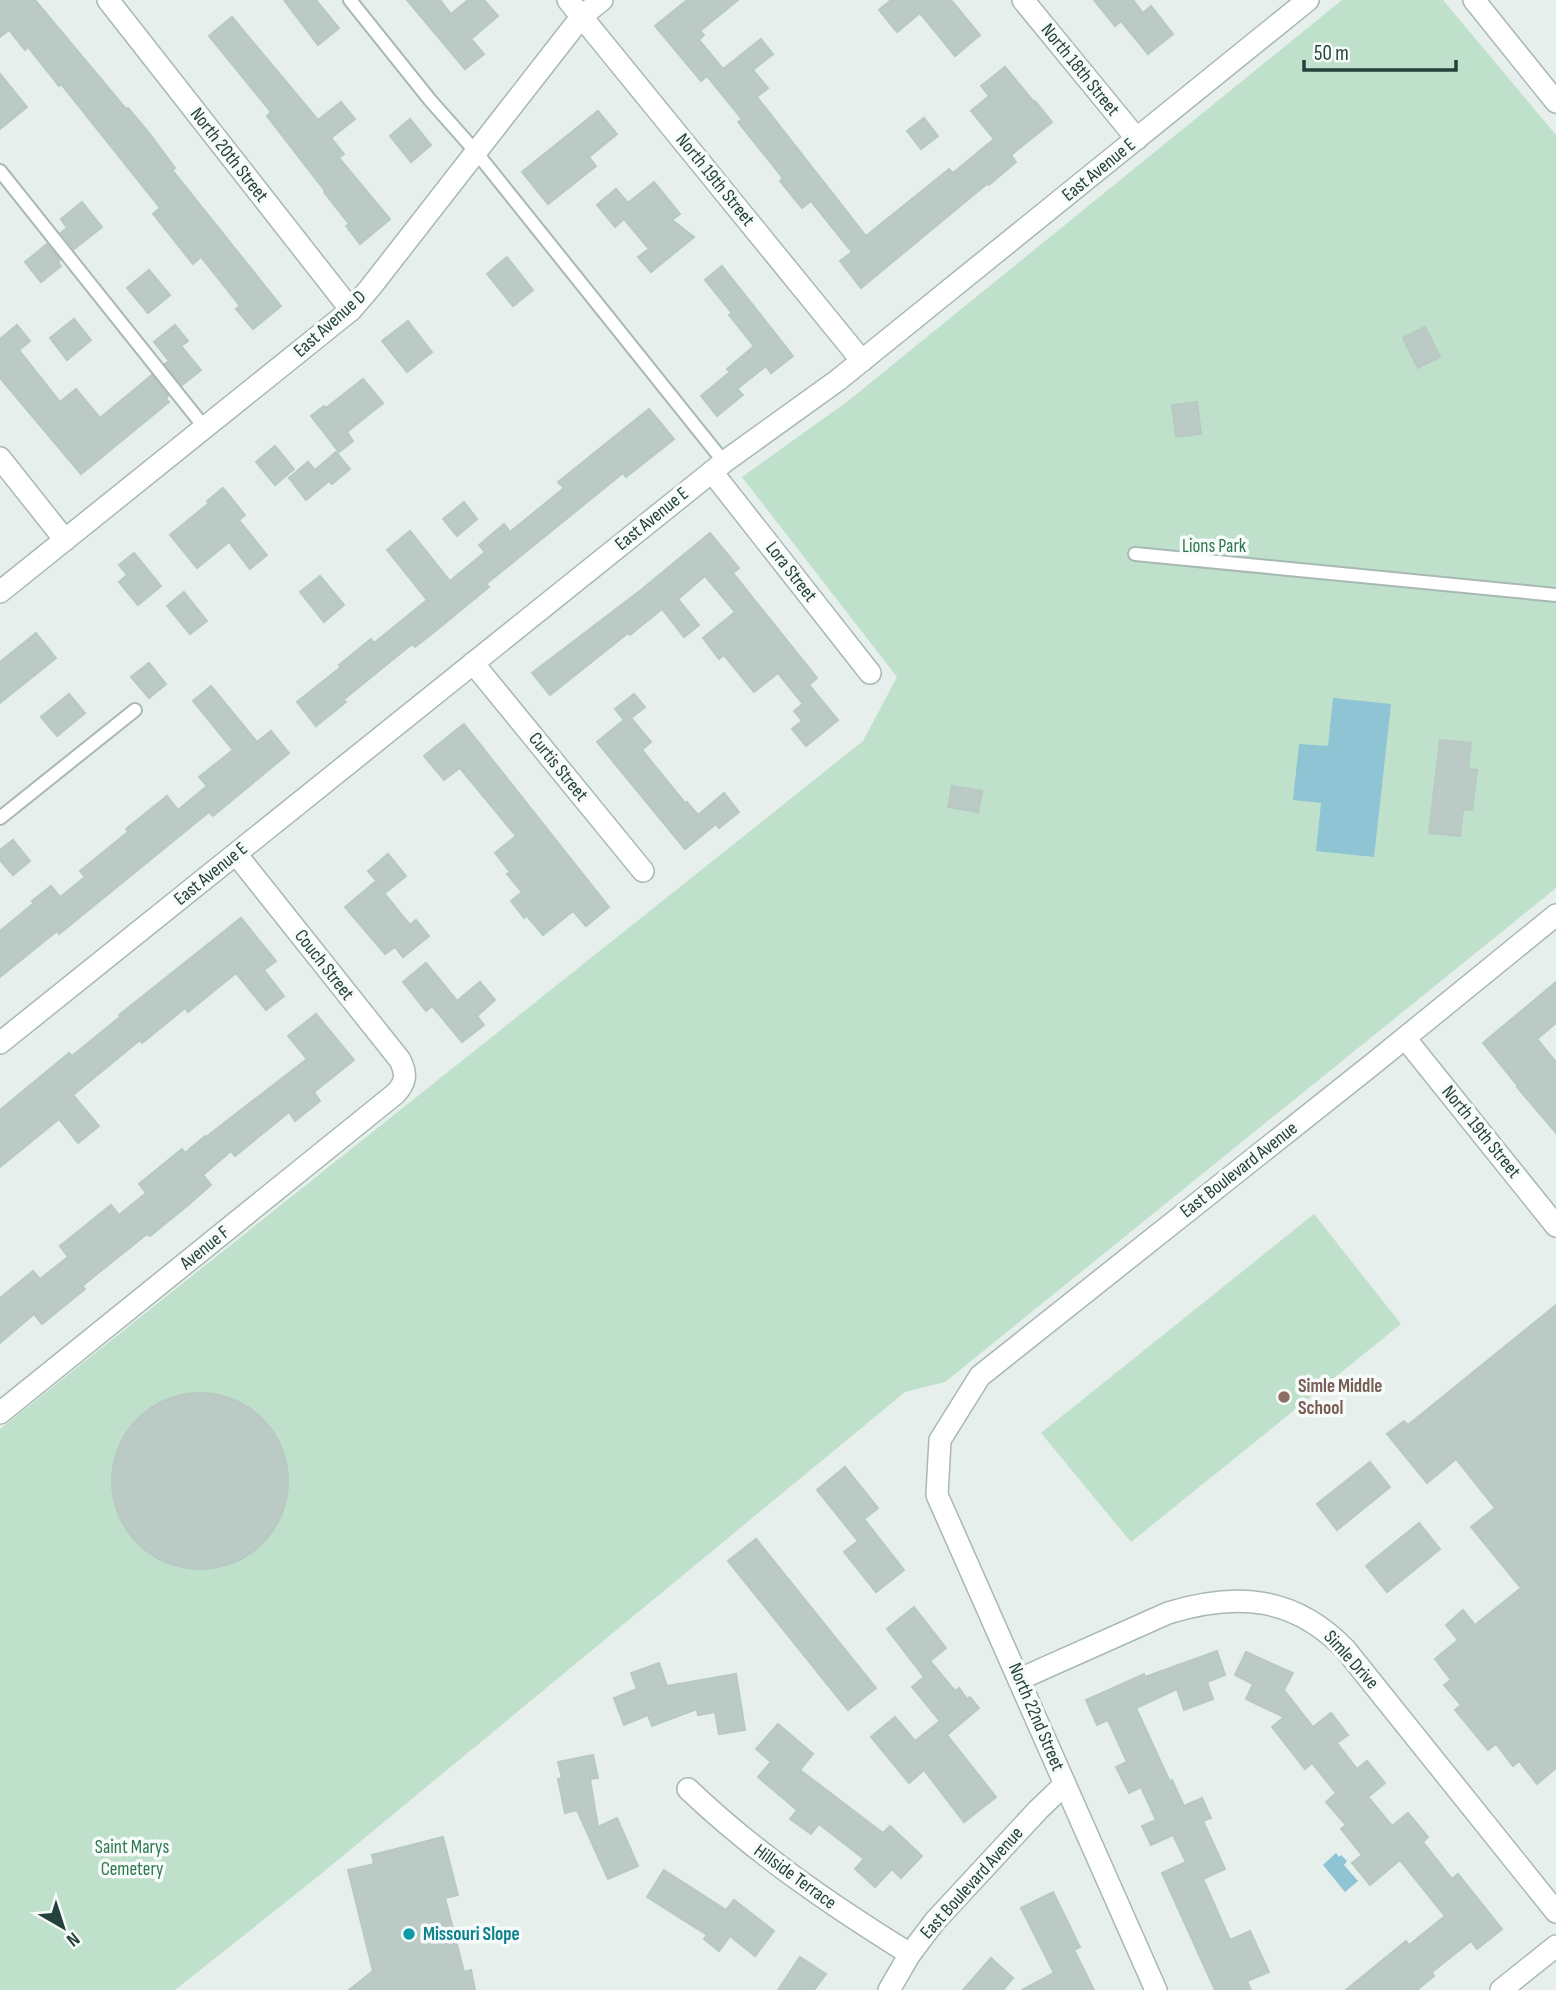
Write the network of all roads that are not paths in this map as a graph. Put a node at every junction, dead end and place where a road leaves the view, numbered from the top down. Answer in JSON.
{"nodes":[{"id":1,"x":108,"y":0,"type":"edge"},
{"id":2,"x":350,"y":0,"type":"edge"},
{"id":3,"x":602,"y":0,"type":"edge"},
{"id":4,"x":1023,"y":0,"type":"edge"},
{"id":5,"x":1308,"y":0,"type":"edge"},
{"id":6,"x":1474,"y":0,"type":"edge"},
{"id":7,"x":575,"y":8,"type":"edge"},
{"id":8,"x":1556,"y":102,"type":"edge"},
{"id":9,"x":1137,"y":139,"type":"junction"},
{"id":10,"x":476,"y":152,"type":"junction"},
{"id":11,"x":0,"y":171,"type":"edge"},
{"id":12,"x":351,"y":310,"type":"junction"},
{"id":13,"x":862,"y":361,"type":"junction"},
{"id":14,"x":205,"y":428,"type":"junction"},
{"id":15,"x":0,"y":458,"type":"edge"},
{"id":16,"x":718,"y":467,"type":"junction"},
{"id":17,"x":65,"y":540,"type":"junction"},
{"id":18,"x":1135,"y":554,"type":"dead end"},
{"id":19,"x":0,"y":592,"type":"edge"},
{"id":20,"x":1556,"y":595,"type":"edge"},
{"id":21,"x":473,"y":663,"type":"junction"},
{"id":22,"x":870,"y":673,"type":"dead end"},
{"id":23,"x":135,"y":710,"type":"dead end"},
{"id":24,"x":0,"y":818,"type":"edge"},
{"id":25,"x":236,"y":854,"type":"junction"},
{"id":26,"x":643,"y":871,"type":"dead end"},
{"id":27,"x":1556,"y":915,"type":"edge"},
{"id":28,"x":1405,"y":1038,"type":"junction"},
{"id":29,"x":0,"y":1043,"type":"edge"},
{"id":30,"x":405,"y":1079,"type":"joint"},
{"id":31,"x":1556,"y":1226,"type":"edge"},
{"id":32,"x":0,"y":1413,"type":"edge"},
{"id":33,"x":940,"y":1440,"type":"joint"},
{"id":34,"x":1020,"y":1679,"type":"junction"},
{"id":35,"x":1065,"y":1784,"type":"junction"},
{"id":36,"x":688,"y":1789,"type":"dead end"},
{"id":37,"x":1556,"y":1912,"type":"edge"},
{"id":38,"x":1556,"y":1946,"type":"edge"},
{"id":39,"x":910,"y":1954,"type":"junction"},
{"id":40,"x":889,"y":1990,"type":"edge"},
{"id":41,"x":1156,"y":1990,"type":"edge"},
{"id":42,"x":1501,"y":1990,"type":"edge"}],
"edges":[{"from":1,"to":12,"type":"street","name":"North 20th Street"},
{"from":2,"to":10,"type":"lane"},
{"from":3,"to":7,"type":"street","name":"East Avenue D"},
{"from":4,"to":9,"type":"street","name":"North 18th Street"},
{"from":5,"to":9,"type":"street","name":"East Avenue E"},
{"from":6,"to":8,"type":"street"},
{"from":7,"to":10,"type":"street","name":"East Avenue D"},
{"from":7,"to":13,"type":"street","name":"North 19th Street"},
{"from":9,"to":13,"type":"street","name":"East Avenue E"},
{"from":10,"to":12,"type":"street","name":"East Avenue D"},
{"from":10,"to":16,"type":"lane"},
{"from":11,"to":14,"type":"lane"},
{"from":12,"to":14,"type":"street","name":"East Avenue D"},
{"from":13,"to":16,"type":"street","name":"East Avenue E"},
{"from":14,"to":17,"type":"street","name":"East Avenue D"},
{"from":15,"to":17,"type":"street"},
{"from":16,"to":21,"type":"street","name":"East Avenue E"},
{"from":16,"to":22,"type":"street","name":"Lora Street"},
{"from":17,"to":19,"type":"street","name":"East Avenue D"},
{"from":18,"to":20,"type":"lane"},
{"from":21,"to":25,"type":"street","name":"East Avenue E"},
{"from":21,"to":26,"type":"street","name":"Curtis Street"},
{"from":23,"to":24,"type":"lane"},
{"from":25,"to":29,"type":"street","name":"East Avenue E"},
{"from":25,"to":30,"type":"street","name":"Couch Street"},
{"from":27,"to":28,"type":"street","name":"East Boulevard Avenue"},
{"from":28,"to":31,"type":"street","name":"North 19th Street"},
{"from":28,"to":33,"type":"street","name":"East Boulevard Avenue"},
{"from":30,"to":32,"type":"street","name":"Avenue F"},
{"from":33,"to":34,"type":"street","name":"North 22nd Street"},
{"from":34,"to":35,"type":"street","name":"North 22nd Street"},
{"from":34,"to":37,"type":"street","name":"Simle Drive"},
{"from":35,"to":39,"type":"street","name":"East Boulevard Avenue"},
{"from":35,"to":41,"type":"street","name":"North 22nd Street"},
{"from":36,"to":39,"type":"street","name":"Hillside Terrace"},
{"from":38,"to":42,"type":"street"},
{"from":39,"to":40,"type":"street","name":"East Boulevard Avenue"}]}
